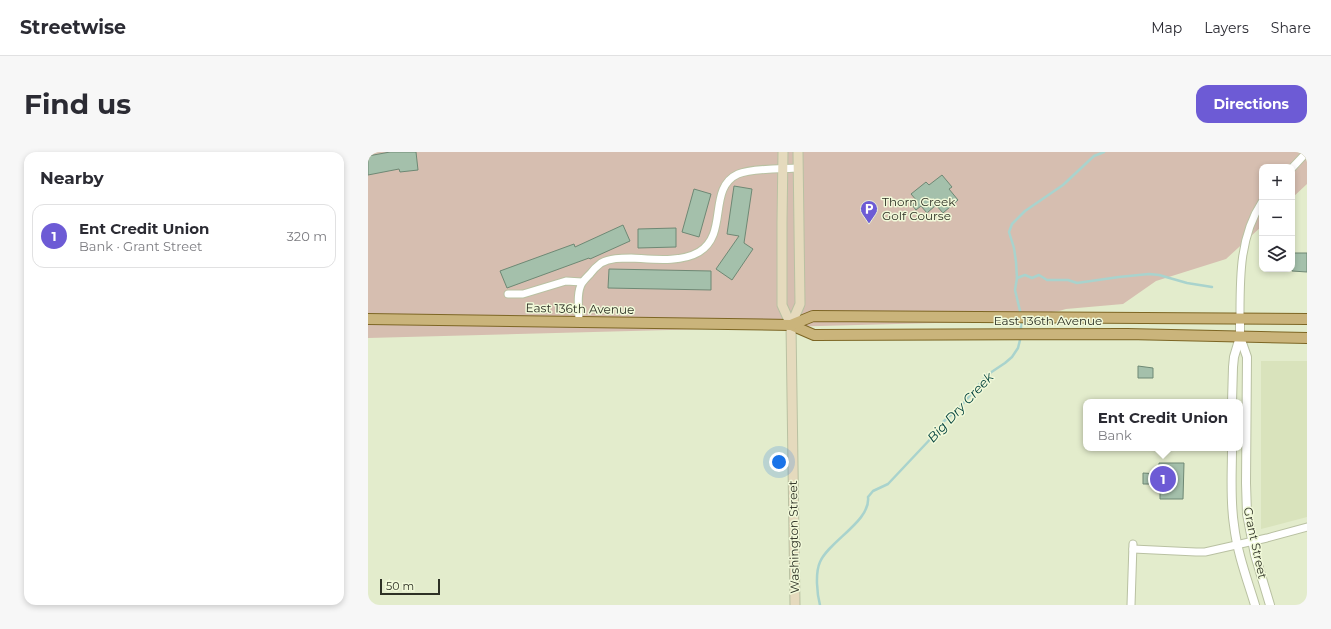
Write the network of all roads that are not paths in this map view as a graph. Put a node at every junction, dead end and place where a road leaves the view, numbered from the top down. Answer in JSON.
{"nodes":[{"id":1,"x":783,"y":152,"type":"edge"},
{"id":2,"x":798,"y":152,"type":"edge"},
{"id":3,"x":1307,"y":152,"type":"edge"},
{"id":4,"x":1295,"y":165,"type":"edge"},
{"id":5,"x":798,"y":168,"type":"junction"},
{"id":6,"x":782,"y":169,"type":"junction"},
{"id":7,"x":1259,"y":206,"type":"edge"},
{"id":8,"x":582,"y":282,"type":"junction"},
{"id":9,"x":508,"y":294,"type":"dead end"},
{"id":10,"x":368,"y":319,"type":"edge"},
{"id":11,"x":1240,"y":319,"type":"junction"},
{"id":12,"x":1307,"y":319,"type":"edge"},
{"id":13,"x":579,"y":322,"type":"junction"},
{"id":14,"x":791,"y":325,"type":"junction"},
{"id":15,"x":1240,"y":337,"type":"junction"},
{"id":16,"x":1307,"y":338,"type":"edge"},
{"id":17,"x":1232,"y":399,"type":"edge"},
{"id":18,"x":1232,"y":451,"type":"edge"},
{"id":19,"x":1307,"y":527,"type":"edge"},
{"id":20,"x":1252,"y":541,"type":"junction"},
{"id":21,"x":1238,"y":545,"type":"junction"},
{"id":22,"x":795,"y":605,"type":"edge"},
{"id":23,"x":1131,"y":605,"type":"edge"},
{"id":24,"x":1255,"y":605,"type":"edge"},
{"id":25,"x":1270,"y":605,"type":"edge"}],
"edges":[{"from":1,"to":6,"type":"main road","name":"Washington Street"},
{"from":2,"to":5,"type":"main road","name":"Washington Street"},
{"from":3,"to":4,"type":"street"},
{"from":5,"to":6,"type":"street"},
{"from":5,"to":14,"type":"main road","name":"Washington Street"},
{"from":6,"to":8,"type":"street"},
{"from":6,"to":14,"type":"main road","name":"Washington Street"},
{"from":7,"to":11,"type":"street","name":"Grant Street"},
{"from":8,"to":9,"type":"street"},
{"from":8,"to":13,"type":"street"},
{"from":10,"to":13,"type":"main road","name":"East 136th Avenue"},
{"from":11,"to":12,"type":"main road","name":"East 136th Avenue"},
{"from":11,"to":14,"type":"main road","name":"East 136th Avenue"},
{"from":11,"to":15,"type":"street","name":"Grant Street"},
{"from":13,"to":14,"type":"main road","name":"East 136th Avenue"},
{"from":14,"to":15,"type":"main road","name":"East 136th Avenue"},
{"from":14,"to":22,"type":"main road","name":"Washington Street"},
{"from":15,"to":16,"type":"main road","name":"East 136th Avenue"},
{"from":15,"to":17,"type":"street","name":"Grant Street"},
{"from":15,"to":20,"type":"street","name":"Grant Street"},
{"from":18,"to":21,"type":"street","name":"Grant Street"},
{"from":19,"to":20,"type":"street"},
{"from":20,"to":21,"type":"street"},
{"from":20,"to":25,"type":"street","name":"Grant Street"},
{"from":21,"to":23,"type":"street"},
{"from":21,"to":24,"type":"street","name":"Grant Street"}]}
